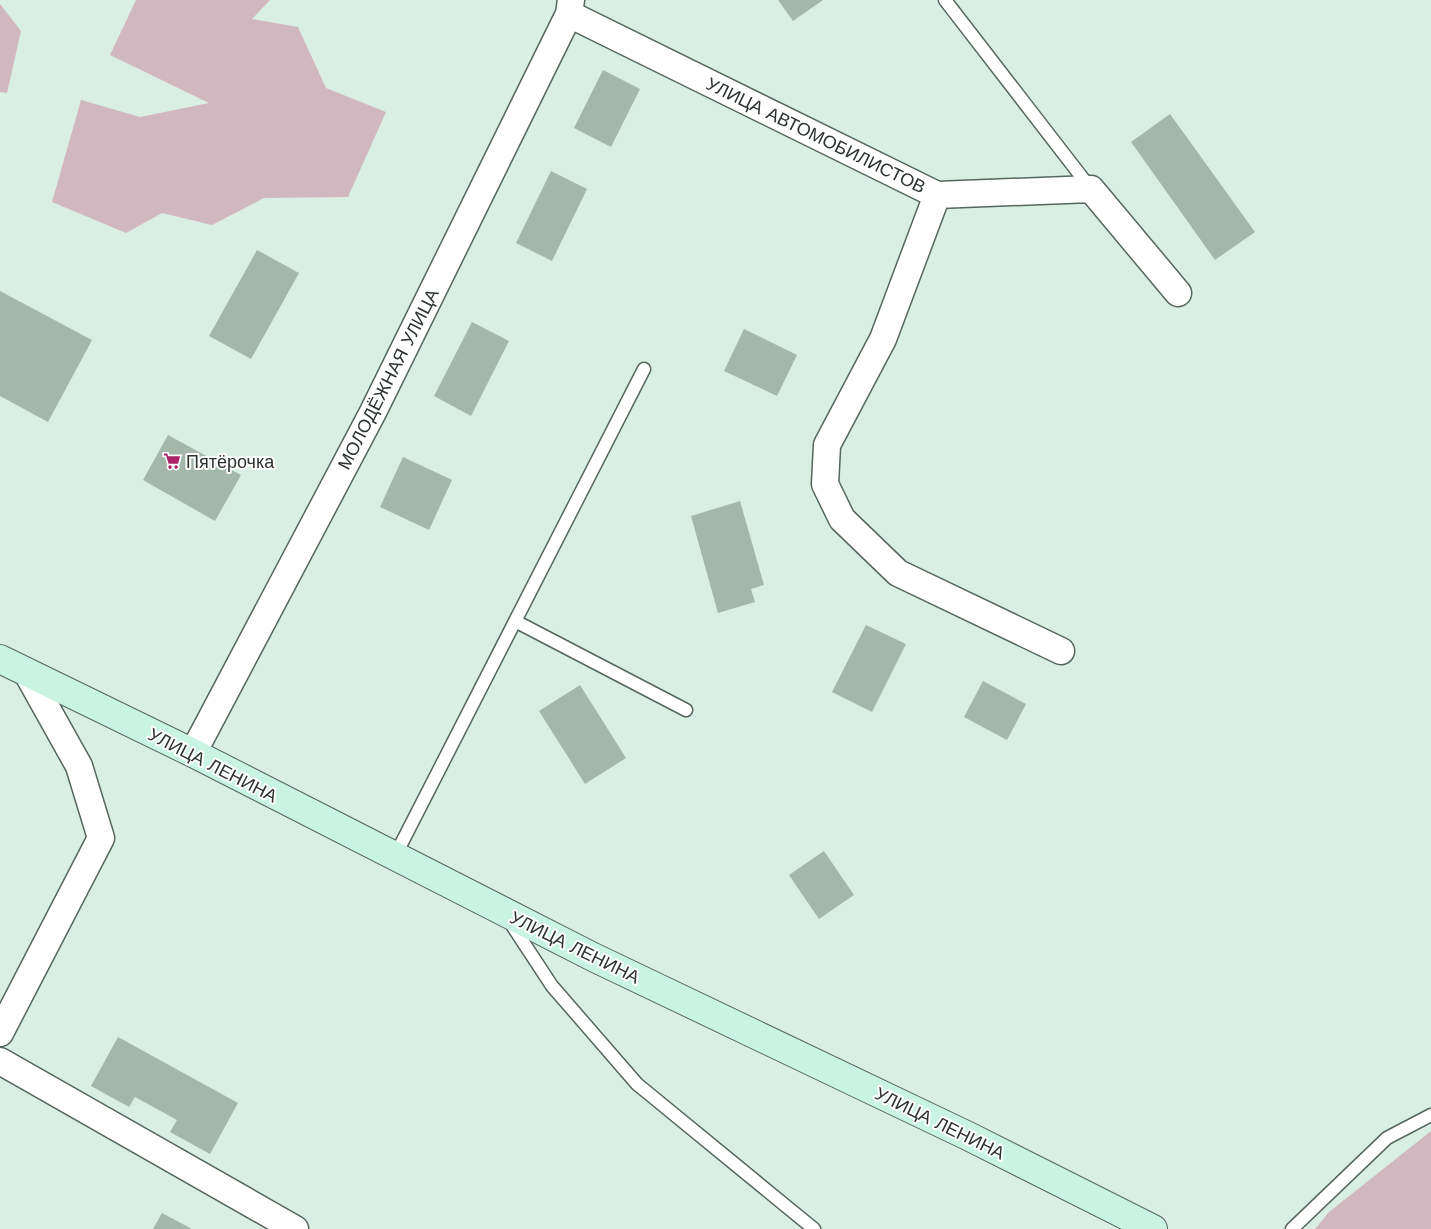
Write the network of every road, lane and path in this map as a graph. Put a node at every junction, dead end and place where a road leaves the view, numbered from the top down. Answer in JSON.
{"nodes":[{"id":1,"x":945,"y":0,"type":"edge"},
{"id":2,"x":570,"y":7,"type":"edge"},
{"id":3,"x":1091,"y":189,"type":"junction"},
{"id":4,"x":937,"y":195,"type":"junction"},
{"id":5,"x":1178,"y":293,"type":"dead end"},
{"id":6,"x":644,"y":369,"type":"dead end"},
{"id":7,"x":515,"y":621,"type":"junction"},
{"id":8,"x":1060,"y":651,"type":"dead end"},
{"id":9,"x":0,"y":659,"type":"edge"},
{"id":10,"x":27,"y":673,"type":"junction"},
{"id":11,"x":686,"y":710,"type":"dead end"},
{"id":12,"x":193,"y":753,"type":"junction"},
{"id":13,"x":395,"y":856,"type":"junction"},
{"id":14,"x":502,"y":911,"type":"junction"},
{"id":15,"x":0,"y":1032,"type":"edge"},
{"id":16,"x":0,"y":1061,"type":"edge"},
{"id":17,"x":1431,"y":1115,"type":"edge"},
{"id":18,"x":295,"y":1229,"type":"edge"},
{"id":19,"x":814,"y":1229,"type":"edge"},
{"id":20,"x":1153,"y":1229,"type":"edge"},
{"id":21,"x":1292,"y":1229,"type":"edge"}],
"edges":[{"from":1,"to":3,"type":"lane"},
{"from":2,"to":4,"type":"street","name":"УЛИЦА АВТОМОБИЛИСТОВ"},
{"from":2,"to":12,"type":"street","name":"МОЛОДЁЖНАЯ УЛИЦА"},
{"from":3,"to":4,"type":"street","name":"УЛИЦА АВТОМОБИЛИСТОВ"},
{"from":3,"to":5,"type":"street"},
{"from":4,"to":8,"type":"street"},
{"from":6,"to":7,"type":"lane"},
{"from":7,"to":11,"type":"lane"},
{"from":7,"to":13,"type":"lane"},
{"from":9,"to":10,"type":"main road","name":"УЛИЦА ЛЕНИНА"},
{"from":10,"to":12,"type":"main road","name":"УЛИЦА ЛЕНИНА"},
{"from":10,"to":15,"type":"street"},
{"from":12,"to":13,"type":"main road","name":"УЛИЦА ЛЕНИНА"},
{"from":13,"to":14,"type":"main road","name":"УЛИЦА ЛЕНИНА"},
{"from":14,"to":19,"type":"lane"},
{"from":14,"to":20,"type":"main road","name":"УЛИЦА ЛЕНИНА"},
{"from":16,"to":18,"type":"street"},
{"from":17,"to":21,"type":"lane"}]}
